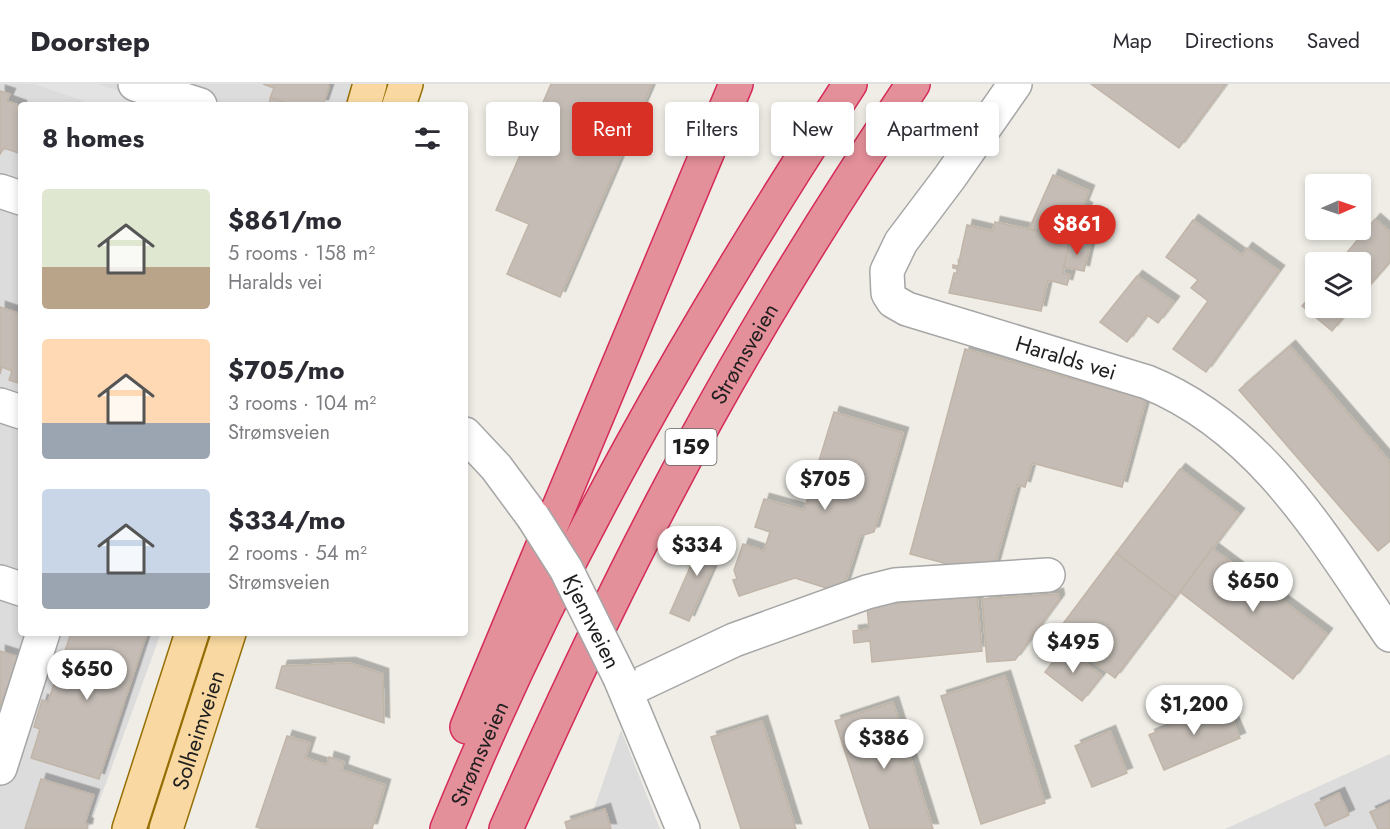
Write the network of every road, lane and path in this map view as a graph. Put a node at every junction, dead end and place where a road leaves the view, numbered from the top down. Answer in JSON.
{"nodes":[{"id":1,"x":135,"y":84,"type":"edge"},
{"id":2,"x":206,"y":84,"type":"edge"},
{"id":3,"x":370,"y":84,"type":"edge"},
{"id":4,"x":406,"y":84,"type":"edge"},
{"id":5,"x":736,"y":84,"type":"edge"},
{"id":6,"x":850,"y":84,"type":"edge"},
{"id":7,"x":913,"y":84,"type":"edge"},
{"id":8,"x":1015,"y":84,"type":"edge"},
{"id":9,"x":191,"y":102,"type":"edge"},
{"id":10,"x":201,"y":102,"type":"edge"},
{"id":11,"x":364,"y":102,"type":"edge"},
{"id":12,"x":400,"y":102,"type":"edge"},
{"id":13,"x":0,"y":191,"type":"edge"},
{"id":14,"x":18,"y":197,"type":"edge"},
{"id":15,"x":0,"y":405,"type":"edge"},
{"id":16,"x":18,"y":411,"type":"edge"},
{"id":17,"x":468,"y":437,"type":"edge"},
{"id":18,"x":1048,"y":575,"type":"dead end"},
{"id":19,"x":0,"y":582,"type":"edge"},
{"id":20,"x":18,"y":588,"type":"edge"},
{"id":21,"x":1390,"y":635,"type":"edge"},
{"id":22,"x":43,"y":636,"type":"edge"},
{"id":23,"x":191,"y":636,"type":"edge"},
{"id":24,"x":228,"y":636,"type":"edge"},
{"id":25,"x":623,"y":685,"type":"junction"},
{"id":26,"x":11,"y":753,"type":"edge"},
{"id":27,"x":129,"y":829,"type":"edge"},
{"id":28,"x":166,"y":829,"type":"edge"},
{"id":29,"x":428,"y":829,"type":"edge"},
{"id":30,"x":447,"y":829,"type":"edge"},
{"id":31,"x":506,"y":829,"type":"edge"},
{"id":32,"x":683,"y":829,"type":"edge"}],
"edges":[{"from":1,"to":9,"type":"street"},
{"from":2,"to":10,"type":"street"},
{"from":3,"to":11,"type":"main road"},
{"from":4,"to":12,"type":"main road"},
{"from":5,"to":29,"type":"highway"},
{"from":6,"to":30,"type":"highway","name":"Strømsveien","number":"159"},
{"from":7,"to":31,"type":"highway","name":"Strømsveien","number":"159"},
{"from":8,"to":21,"type":"street","name":"Haralds vei"},
{"from":13,"to":14,"type":"street"},
{"from":15,"to":16,"type":"street"},
{"from":17,"to":25,"type":"street","name":"Kjennveien","bridge":true},
{"from":18,"to":25,"type":"street"},
{"from":19,"to":20,"type":"street"},
{"from":22,"to":26,"type":"street"},
{"from":23,"to":27,"type":"main road","name":"Solheimveien"},
{"from":24,"to":28,"type":"main road","name":"Solheimveien"},
{"from":25,"to":32,"type":"street","name":"Kjennveien"}]}
